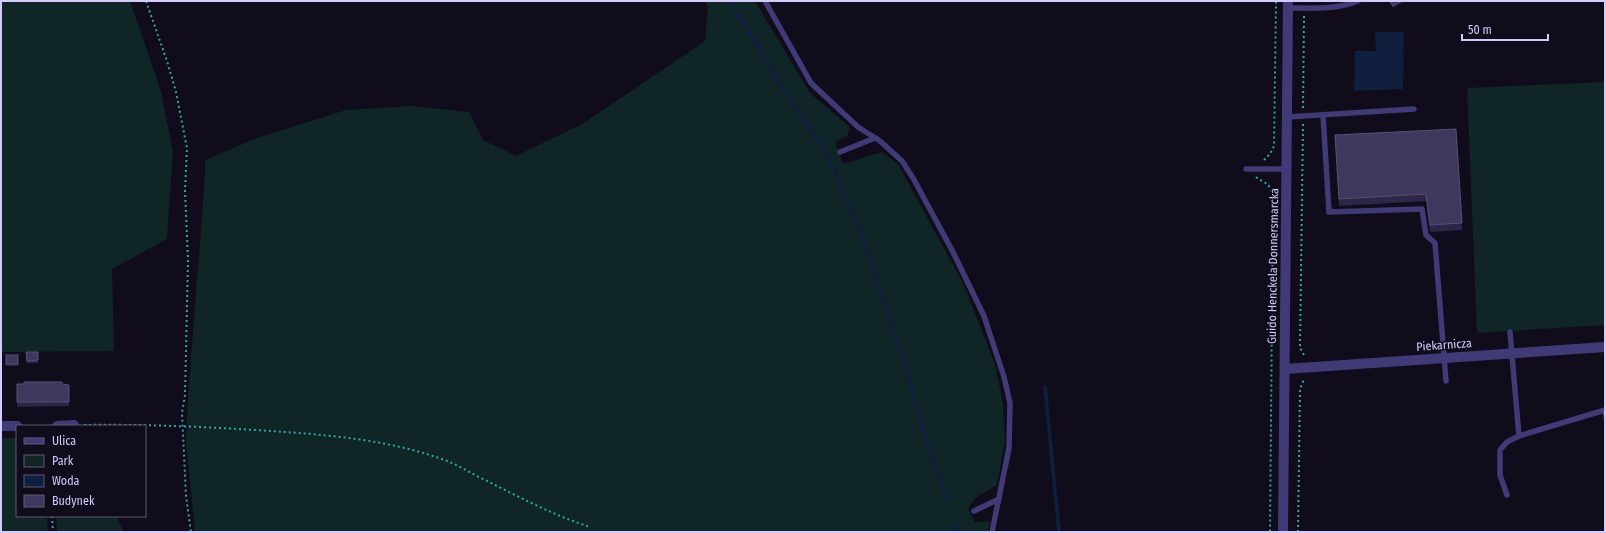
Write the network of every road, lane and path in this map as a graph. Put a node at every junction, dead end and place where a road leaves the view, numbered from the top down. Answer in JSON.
{"nodes":[{"id":1,"x":146,"y":1,"type":"edge"},
{"id":2,"x":765,"y":1,"type":"edge"},
{"id":3,"x":1276,"y":1,"type":"edge"},
{"id":4,"x":1358,"y":1,"type":"edge"},
{"id":5,"x":1288,"y":4,"type":"edge"},
{"id":6,"x":1304,"y":8,"type":"junction"},
{"id":7,"x":1414,"y":109,"type":"dead end"},
{"id":8,"x":1323,"y":115,"type":"junction"},
{"id":9,"x":1287,"y":117,"type":"junction"},
{"id":10,"x":1303,"y":117,"type":"junction"},
{"id":11,"x":875,"y":138,"type":"junction"},
{"id":12,"x":840,"y":152,"type":"dead end"},
{"id":13,"x":1246,"y":169,"type":"dead end"},
{"id":14,"x":1256,"y":169,"type":"junction"},
{"id":15,"x":1287,"y":169,"type":"junction"},
{"id":16,"x":1510,"y":332,"type":"dead end"},
{"id":17,"x":1605,"y":346,"type":"edge"},
{"id":18,"x":1512,"y":353,"type":"junction"},
{"id":19,"x":1305,"y":357,"type":"dead end"},
{"id":20,"x":1444,"y":358,"type":"junction"},
{"id":21,"x":1285,"y":369,"type":"junction"},
{"id":22,"x":1304,"y":377,"type":"dead end"},
{"id":23,"x":1446,"y":381,"type":"dead end"},
{"id":24,"x":1605,"y":410,"type":"edge"},
{"id":25,"x":74,"y":425,"type":"edge"},
{"id":26,"x":1,"y":426,"type":"edge"},
{"id":27,"x":16,"y":426,"type":"edge"},
{"id":28,"x":182,"y":426,"type":"junction"},
{"id":29,"x":1518,"y":436,"type":"junction"},
{"id":30,"x":1507,"y":495,"type":"dead end"},
{"id":31,"x":999,"y":499,"type":"junction"},
{"id":32,"x":974,"y":511,"type":"dead end"},
{"id":33,"x":52,"y":517,"type":"edge"},
{"id":34,"x":590,"y":527,"type":"dead end"},
{"id":35,"x":53,"y":532,"type":"edge"},
{"id":36,"x":191,"y":532,"type":"edge"},
{"id":37,"x":992,"y":532,"type":"edge"},
{"id":38,"x":1270,"y":532,"type":"edge"},
{"id":39,"x":1283,"y":532,"type":"edge"},
{"id":40,"x":1298,"y":532,"type":"edge"}],
"edges":[{"from":1,"to":28,"type":"path"},
{"from":2,"to":11,"type":"lane"},
{"from":3,"to":14,"type":"path"},
{"from":4,"to":6,"type":"lane"},
{"from":5,"to":6,"type":"lane"},
{"from":5,"to":9,"type":"street","name":"Guido Henckela Donnersmarcka"},
{"from":6,"to":10,"type":"path"},
{"from":7,"to":8,"type":"lane"},
{"from":8,"to":10,"type":"lane"},
{"from":8,"to":20,"type":"lane"},
{"from":9,"to":10,"type":"lane"},
{"from":9,"to":15,"type":"street","name":"Guido Henckela Donnersmarcka"},
{"from":10,"to":19,"type":"path"},
{"from":11,"to":12,"type":"lane"},
{"from":11,"to":31,"type":"lane"},
{"from":13,"to":14,"type":"lane"},
{"from":14,"to":15,"type":"lane"},
{"from":14,"to":38,"type":"path"},
{"from":15,"to":21,"type":"street","name":"Guido Henckela Donnersmarcka"},
{"from":16,"to":18,"type":"lane"},
{"from":17,"to":18,"type":"street","name":"Piekarnicza"},
{"from":18,"to":20,"type":"street","name":"Piekarnicza"},
{"from":18,"to":29,"type":"lane"},
{"from":20,"to":21,"type":"street","name":"Piekarnicza"},
{"from":20,"to":23,"type":"lane"},
{"from":21,"to":39,"type":"street","name":"Guido Henckela Donnersmarcka"},
{"from":22,"to":40,"type":"path"},
{"from":24,"to":29,"type":"lane"},
{"from":25,"to":28,"type":"path"},
{"from":26,"to":27,"type":"street"},
{"from":28,"to":34,"type":"path"},
{"from":28,"to":36,"type":"path"},
{"from":29,"to":30,"type":"lane"},
{"from":31,"to":32,"type":"lane"},
{"from":31,"to":37,"type":"lane"},
{"from":33,"to":35,"type":"path"}]}
